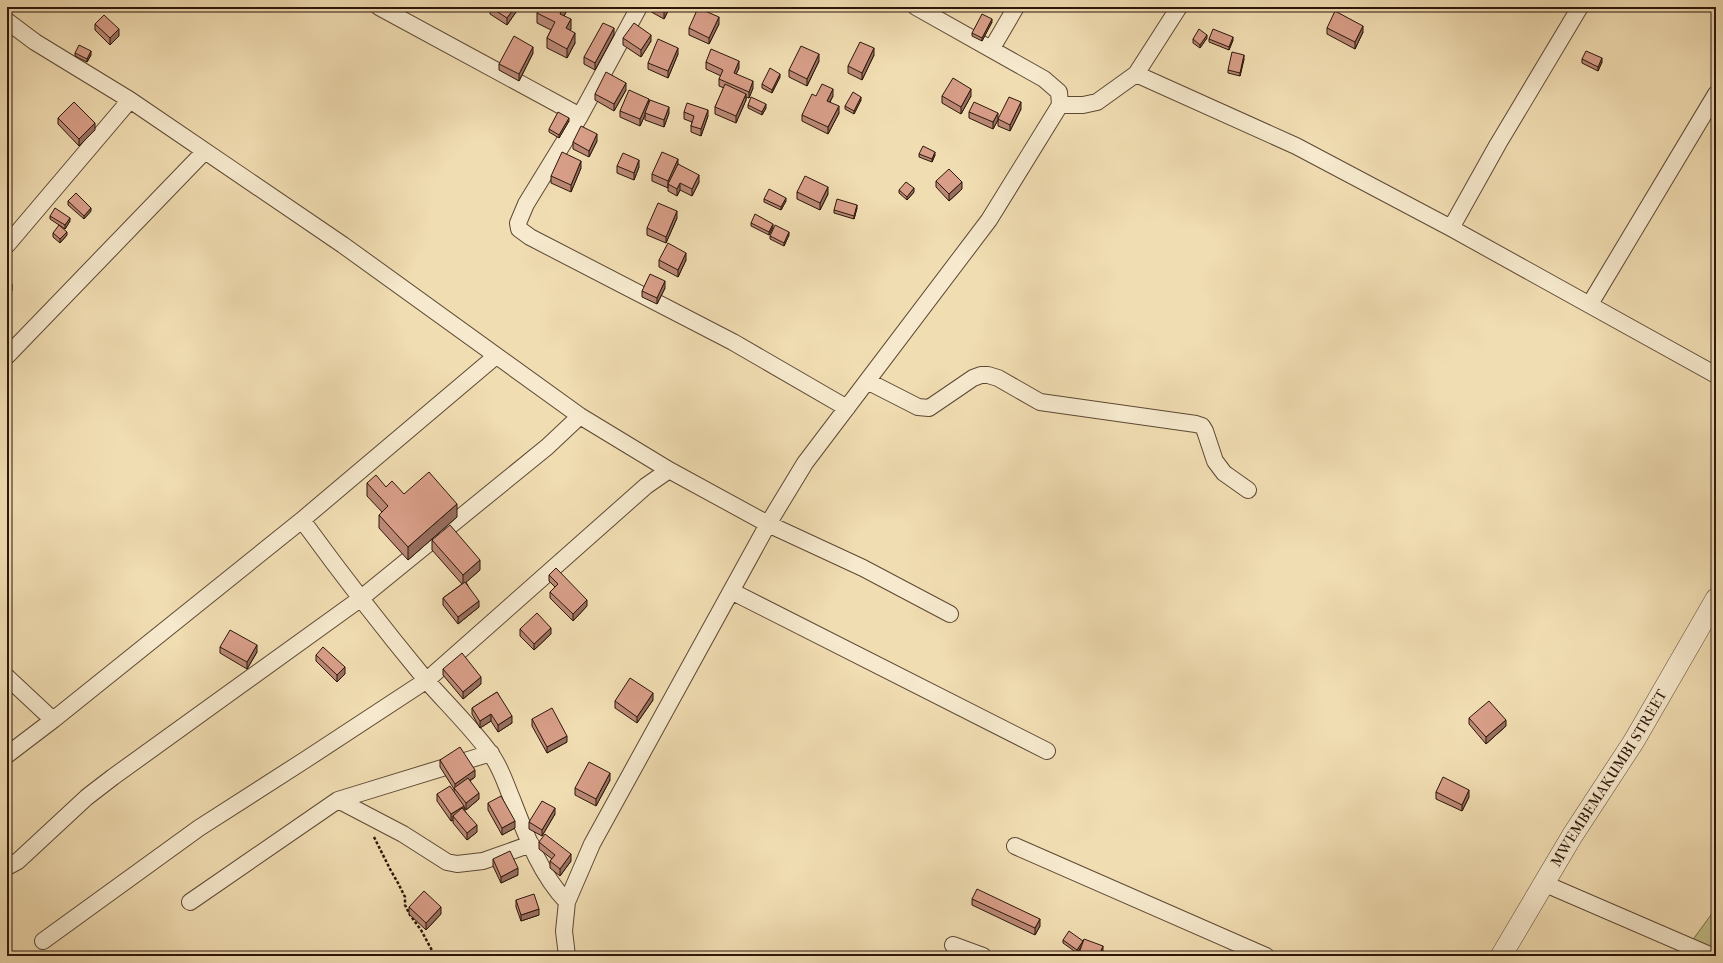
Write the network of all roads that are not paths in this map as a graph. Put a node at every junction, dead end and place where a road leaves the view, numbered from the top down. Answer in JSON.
{"nodes":[{"id":1,"x":379,"y":7,"type":"edge"},
{"id":2,"x":639,"y":7,"type":"edge"},
{"id":3,"x":916,"y":7,"type":"edge"},
{"id":4,"x":1016,"y":7,"type":"edge"},
{"id":5,"x":1179,"y":7,"type":"edge"},
{"id":6,"x":1580,"y":7,"type":"edge"},
{"id":7,"x":7,"y":21,"type":"edge"},
{"id":8,"x":992,"y":48,"type":"junction"},
{"id":9,"x":1136,"y":74,"type":"junction"},
{"id":10,"x":1716,"y":94,"type":"edge"},
{"id":11,"x":130,"y":100,"type":"junction"},
{"id":12,"x":1060,"y":105,"type":"junction"},
{"id":13,"x":580,"y":116,"type":"junction"},
{"id":14,"x":205,"y":151,"type":"junction"},
{"id":15,"x":1451,"y":228,"type":"junction"},
{"id":16,"x":7,"y":245,"type":"edge"},
{"id":17,"x":1590,"y":304,"type":"junction"},
{"id":18,"x":7,"y":356,"type":"edge"},
{"id":19,"x":496,"y":356,"type":"junction"},
{"id":20,"x":1716,"y":375,"type":"edge"},
{"id":21,"x":867,"y":381,"type":"junction"},
{"id":22,"x":847,"y":408,"type":"junction"},
{"id":23,"x":580,"y":416,"type":"junction"},
{"id":24,"x":669,"y":470,"type":"junction"},
{"id":25,"x":1248,"y":490,"type":"dead end"},
{"id":26,"x":302,"y":520,"type":"junction"},
{"id":27,"x":768,"y":524,"type":"junction"},
{"id":28,"x":732,"y":591,"type":"junction"},
{"id":29,"x":360,"y":599,"type":"junction"},
{"id":30,"x":1713,"y":611,"type":"edge"},
{"id":31,"x":950,"y":614,"type":"dead end"},
{"id":32,"x":7,"y":677,"type":"edge"},
{"id":33,"x":427,"y":680,"type":"junction"},
{"id":34,"x":53,"y":720,"type":"junction"},
{"id":35,"x":1047,"y":751,"type":"dead end"},
{"id":36,"x":491,"y":753,"type":"junction"},
{"id":37,"x":7,"y":755,"type":"edge"},
{"id":38,"x":338,"y":800,"type":"junction"},
{"id":39,"x":531,"y":844,"type":"junction"},
{"id":40,"x":1015,"y":846,"type":"dead end"},
{"id":41,"x":7,"y":868,"type":"edge"},
{"id":42,"x":1544,"y":883,"type":"junction"},
{"id":43,"x":190,"y":902,"type":"dead end"},
{"id":44,"x":567,"y":902,"type":"junction"},
{"id":45,"x":43,"y":941,"type":"dead end"},
{"id":46,"x":953,"y":945,"type":"dead end"},
{"id":47,"x":567,"y":956,"type":"edge"},
{"id":48,"x":983,"y":956,"type":"edge"},
{"id":49,"x":1266,"y":956,"type":"edge"},
{"id":50,"x":1501,"y":956,"type":"edge"},
{"id":51,"x":1712,"y":956,"type":"edge"}],
"edges":[{"from":1,"to":13,"type":"street"},
{"from":2,"to":13,"type":"street"},
{"from":3,"to":8,"type":"street"},
{"from":4,"to":8,"type":"street"},
{"from":5,"to":9,"type":"street"},
{"from":6,"to":15,"type":"street"},
{"from":7,"to":11,"type":"street"},
{"from":8,"to":12,"type":"street"},
{"from":9,"to":12,"type":"street"},
{"from":9,"to":15,"type":"street"},
{"from":10,"to":17,"type":"street"},
{"from":11,"to":14,"type":"street"},
{"from":11,"to":16,"type":"street"},
{"from":12,"to":21,"type":"street"},
{"from":13,"to":22,"type":"street"},
{"from":14,"to":18,"type":"street"},
{"from":14,"to":19,"type":"street"},
{"from":15,"to":17,"type":"street"},
{"from":17,"to":20,"type":"street"},
{"from":19,"to":23,"type":"street"},
{"from":19,"to":26,"type":"street"},
{"from":21,"to":22,"type":"street"},
{"from":21,"to":25,"type":"street"},
{"from":22,"to":27,"type":"street"},
{"from":23,"to":24,"type":"street"},
{"from":23,"to":29,"type":"street"},
{"from":24,"to":27,"type":"street"},
{"from":24,"to":33,"type":"street"},
{"from":26,"to":29,"type":"street"},
{"from":26,"to":34,"type":"street"},
{"from":27,"to":28,"type":"street"},
{"from":27,"to":31,"type":"street"},
{"from":28,"to":35,"type":"street"},
{"from":28,"to":44,"type":"street"},
{"from":29,"to":33,"type":"street"},
{"from":29,"to":41,"type":"street"},
{"from":30,"to":42,"type":"street","name":"MWEMBEMAKUMBI STREET"},
{"from":32,"to":34,"type":"street"},
{"from":33,"to":36,"type":"street"},
{"from":33,"to":45,"type":"street"},
{"from":34,"to":37,"type":"street"},
{"from":36,"to":38,"type":"street"},
{"from":36,"to":39,"type":"street"},
{"from":38,"to":39,"type":"street"},
{"from":38,"to":43,"type":"street"},
{"from":39,"to":44,"type":"street"},
{"from":40,"to":49,"type":"street"},
{"from":42,"to":50,"type":"street","name":"MWEMBEMAKUMBI STREET"},
{"from":42,"to":51,"type":"street"},
{"from":44,"to":47,"type":"street"},
{"from":46,"to":48,"type":"street"}]}
